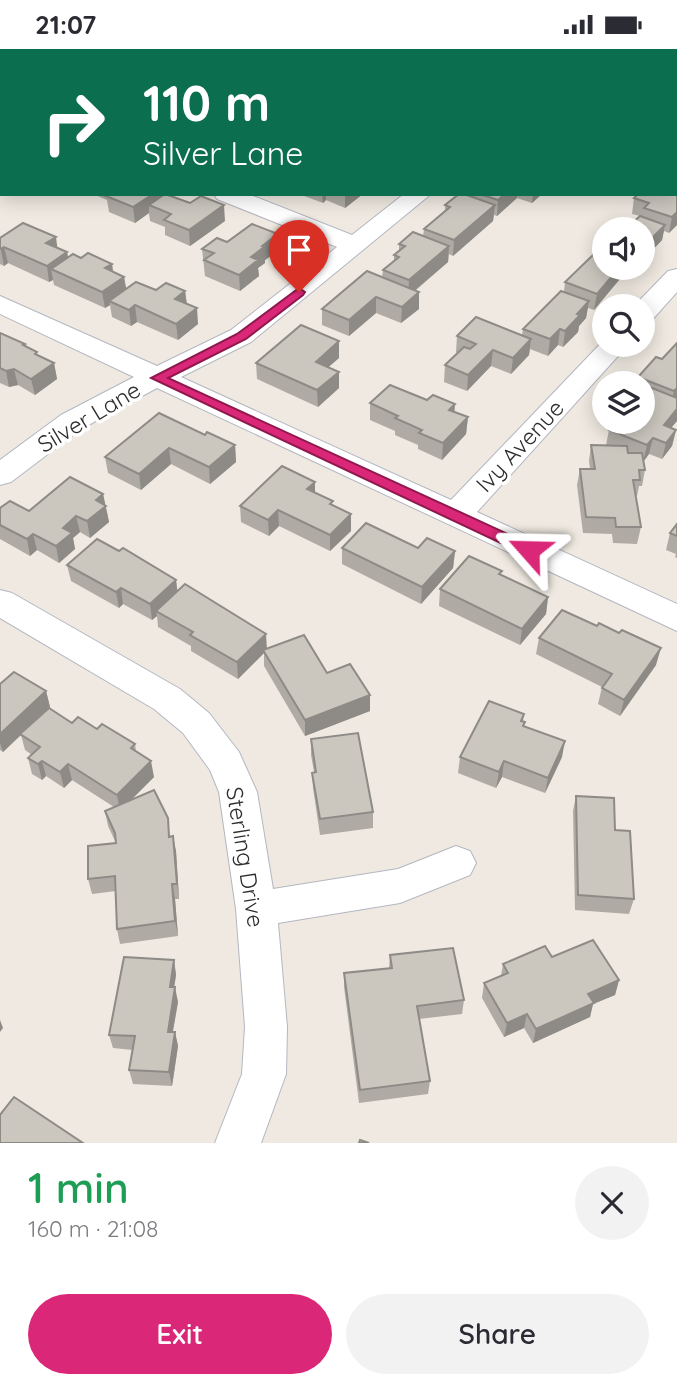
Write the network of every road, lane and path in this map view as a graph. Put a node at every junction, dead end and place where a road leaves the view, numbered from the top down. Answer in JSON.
{"nodes":[{"id":1,"x":231,"y":196,"type":"edge"},
{"id":2,"x":417,"y":196,"type":"edge"},
{"id":3,"x":356,"y":245,"type":"junction"},
{"id":4,"x":677,"y":277,"type":"edge"},
{"id":5,"x":655,"y":300,"type":"edge"},
{"id":6,"x":0,"y":304,"type":"edge"},
{"id":7,"x":603,"y":357,"type":"edge"},
{"id":8,"x":157,"y":378,"type":"junction"},
{"id":9,"x":0,"y":475,"type":"edge"},
{"id":10,"x":455,"y":516,"type":"junction"},
{"id":11,"x":0,"y":602,"type":"edge"},
{"id":12,"x":677,"y":618,"type":"edge"},
{"id":13,"x":456,"y":863,"type":"dead end"},
{"id":14,"x":256,"y":909,"type":"junction"},
{"id":15,"x":238,"y":1143,"type":"edge"}],
"edges":[{"from":1,"to":3,"type":"street"},
{"from":2,"to":3,"type":"street","name":"Silver Lane"},
{"from":3,"to":8,"type":"street","name":"Silver Lane"},
{"from":4,"to":5,"type":"street"},
{"from":6,"to":8,"type":"street"},
{"from":7,"to":10,"type":"street","name":"Ivy Avenue"},
{"from":8,"to":9,"type":"street","name":"Silver Lane"},
{"from":8,"to":10,"type":"street"},
{"from":10,"to":12,"type":"street"},
{"from":11,"to":14,"type":"street","name":"Sterling Drive"},
{"from":13,"to":14,"type":"street"},
{"from":14,"to":15,"type":"street","name":"Sterling Drive"}]}
